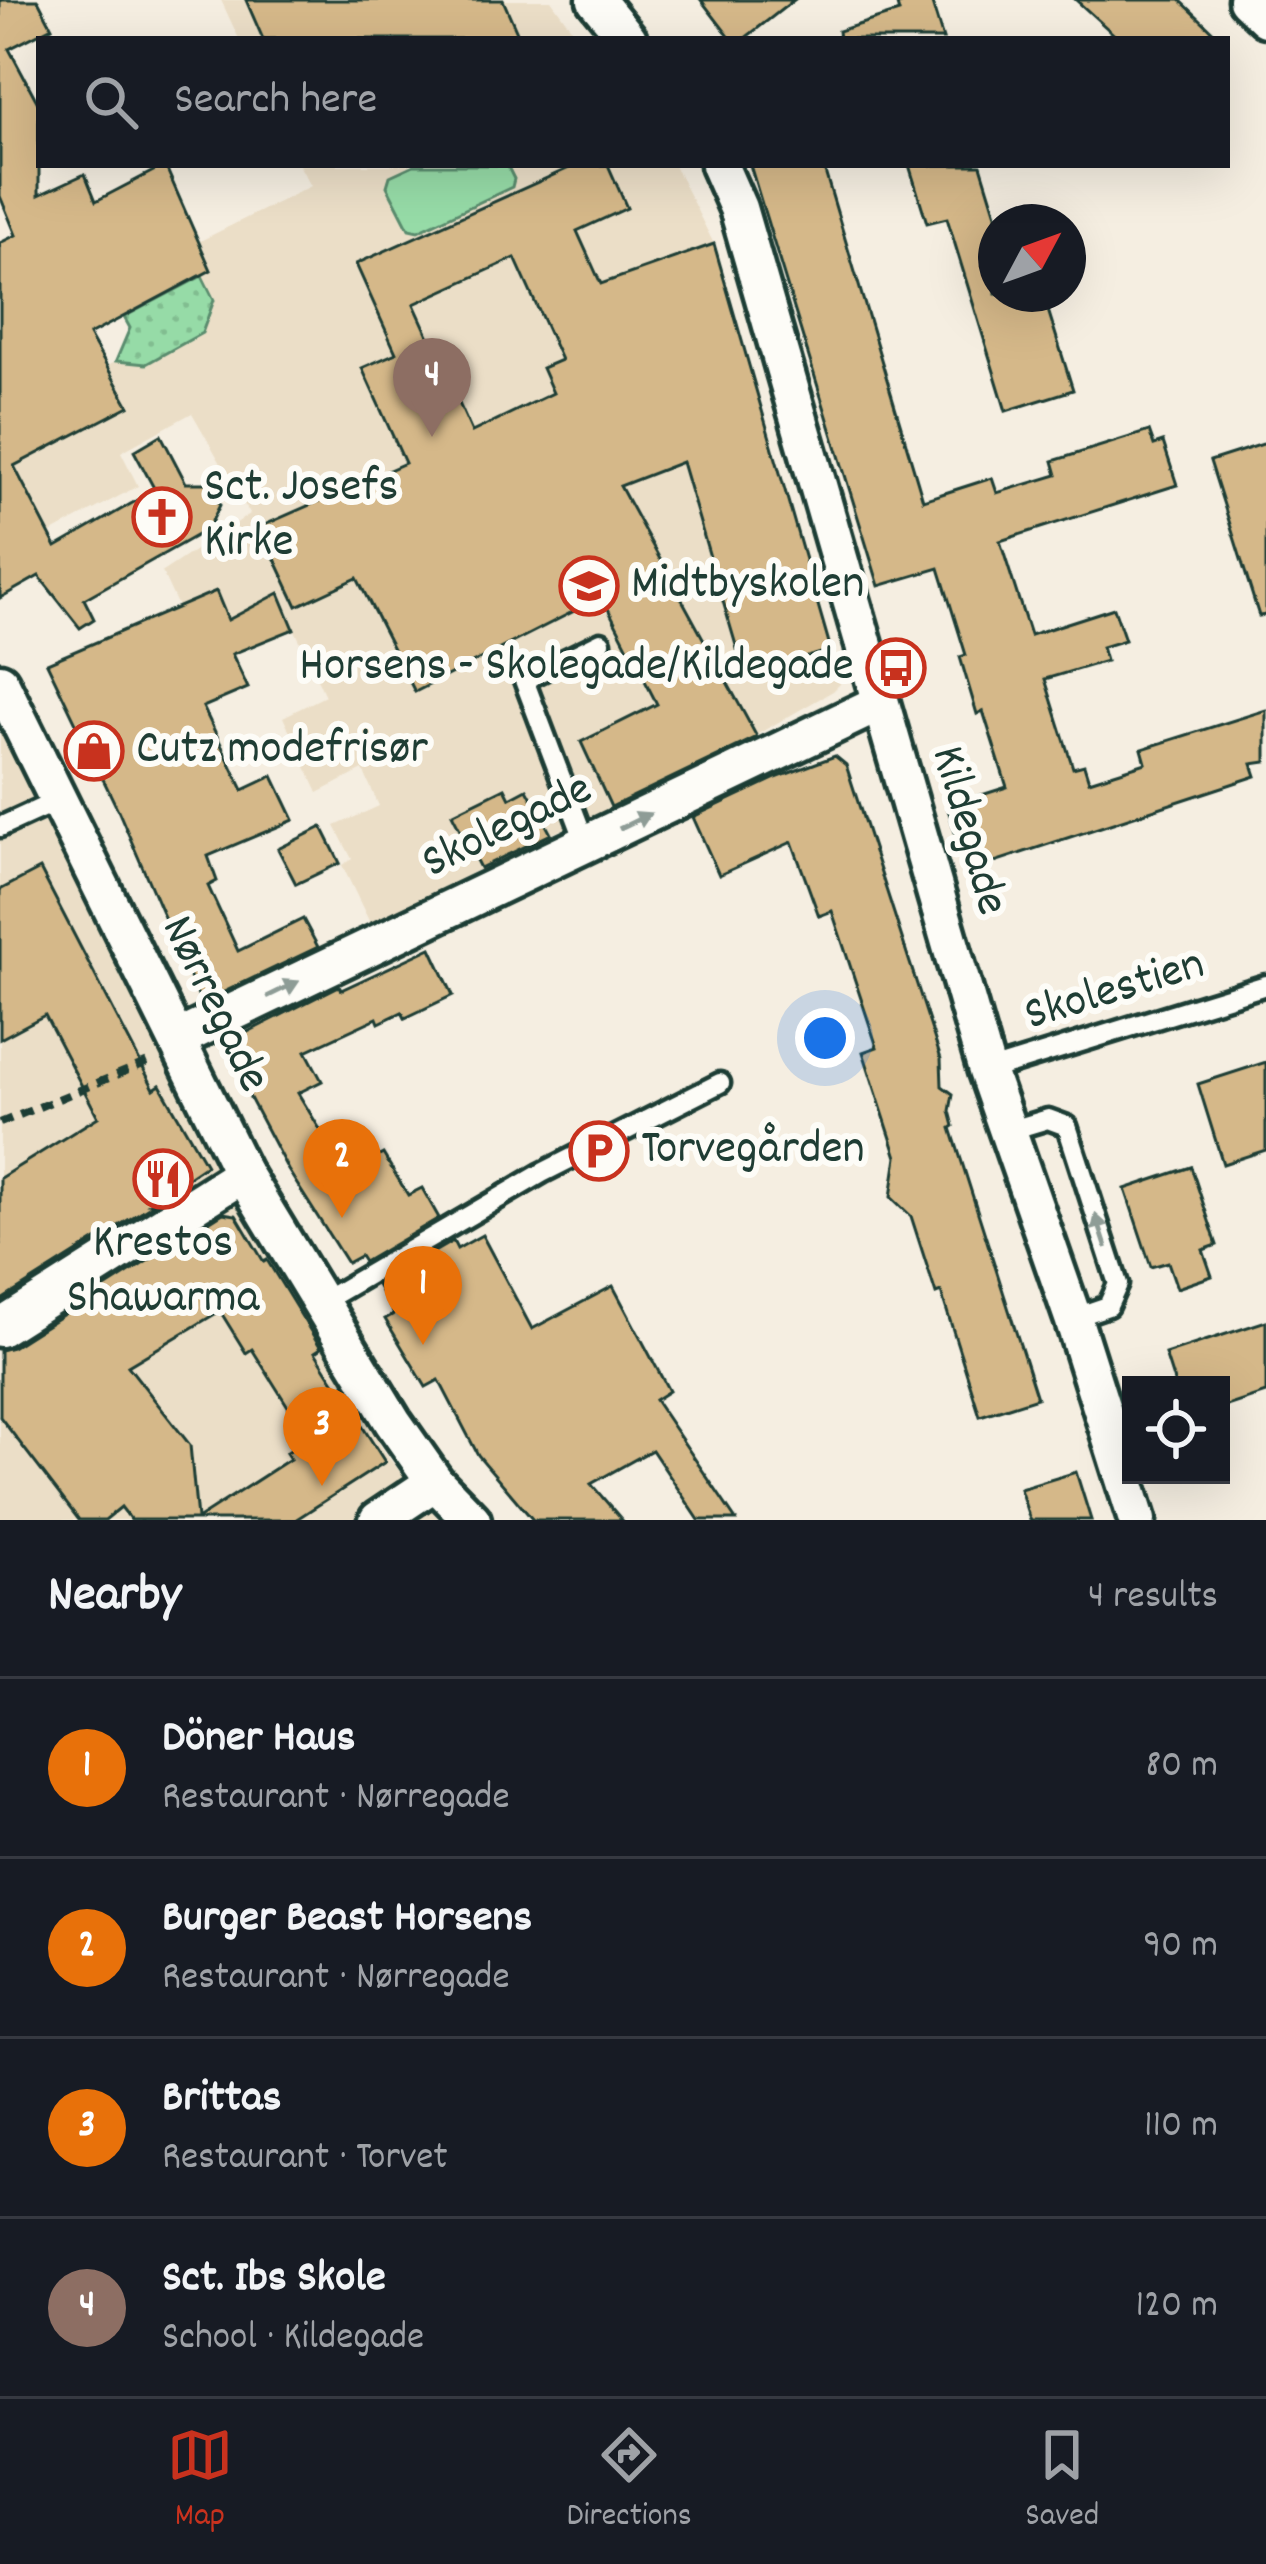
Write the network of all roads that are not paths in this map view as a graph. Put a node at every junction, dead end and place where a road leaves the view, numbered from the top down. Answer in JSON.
{"nodes":[{"id":1,"x":596,"y":0,"type":"edge"},
{"id":2,"x":1246,"y":0,"type":"edge"},
{"id":3,"x":1266,"y":18,"type":"edge"},
{"id":4,"x":626,"y":36,"type":"edge"},
{"id":5,"x":719,"y":168,"type":"edge"},
{"id":6,"x":601,"y":642,"type":"dead end"},
{"id":7,"x":0,"y":682,"type":"edge"},
{"id":8,"x":880,"y":703,"type":"junction"},
{"id":9,"x":59,"y":800,"type":"junction"},
{"id":10,"x":0,"y":827,"type":"edge"},
{"id":11,"x":586,"y":844,"type":"junction"},
{"id":12,"x":1266,"y":985,"type":"edge"},
{"id":13,"x":178,"y":1039,"type":"junction"},
{"id":14,"x":987,"y":1071,"type":"junction"},
{"id":15,"x":720,"y":1083,"type":"dead end"},
{"id":16,"x":1008,"y":1131,"type":"junction"},
{"id":17,"x":243,"y":1174,"type":"junction"},
{"id":18,"x":323,"y":1301,"type":"junction"},
{"id":19,"x":1073,"y":1318,"type":"junction"},
{"id":20,"x":0,"y":1328,"type":"edge"},
{"id":21,"x":435,"y":1482,"type":"junction"},
{"id":22,"x":378,"y":1520,"type":"edge"},
{"id":23,"x":472,"y":1520,"type":"edge"},
{"id":24,"x":1137,"y":1520,"type":"edge"}],
"edges":[{"from":1,"to":4,"type":"street"},
{"from":2,"to":3,"type":"street"},
{"from":5,"to":8,"type":"street","name":"Kildegade"},
{"from":6,"to":11,"type":"lane"},
{"from":7,"to":9,"type":"street","name":"Nørregade"},
{"from":11,"to":8,"type":"street","name":"Skolegade","one_way":true},
{"from":8,"to":14,"type":"street","name":"Kildegade"},
{"from":9,"to":10,"type":"lane"},
{"from":9,"to":13,"type":"street","name":"Nørregade"},
{"from":13,"to":11,"type":"street","name":"Skolegade","one_way":true},
{"from":12,"to":14,"type":"lane","name":"Skolestien"},
{"from":13,"to":17,"type":"street","name":"Nørregade"},
{"from":14,"to":16,"type":"street","name":"Kildegade"},
{"from":15,"to":18,"type":"lane"},
{"from":16,"to":19,"type":"street","name":"Kildegade"},
{"from":19,"to":16,"type":"lane","one_way":true},
{"from":17,"to":18,"type":"street","name":"Nørregade"},
{"from":17,"to":20,"type":"street"},
{"from":18,"to":21,"type":"street","name":"Nørregade"},
{"from":19,"to":24,"type":"street","name":"Kildegade"},
{"from":21,"to":22,"type":"street"},
{"from":21,"to":23,"type":"street","name":"Nørregade"}]}
